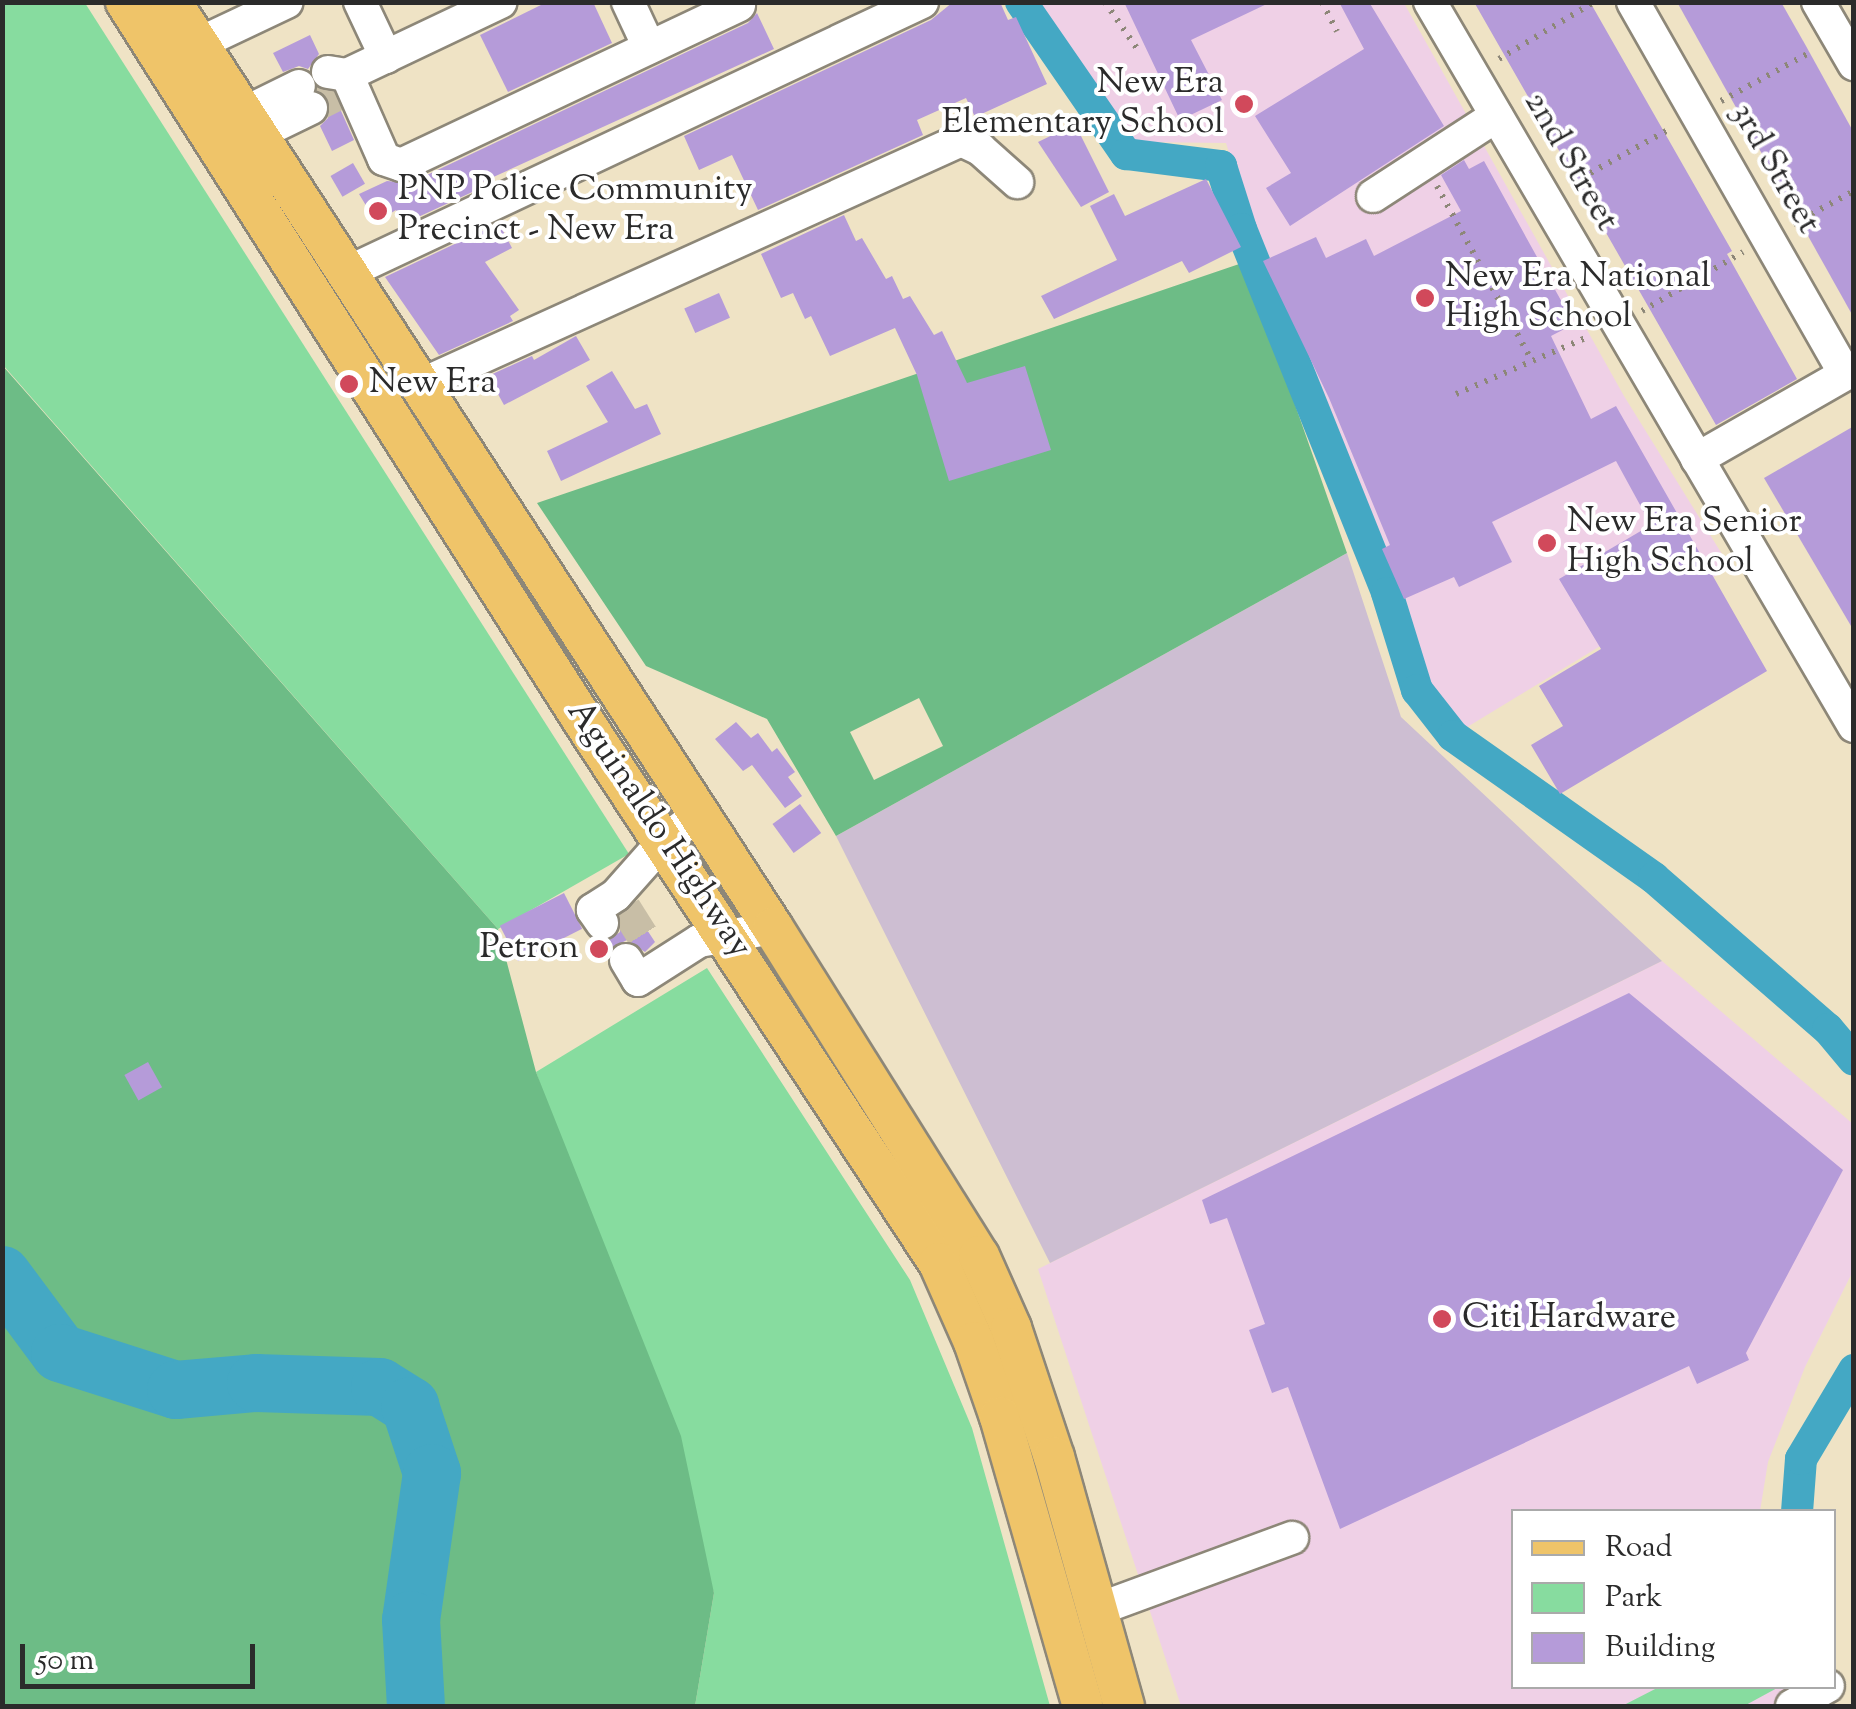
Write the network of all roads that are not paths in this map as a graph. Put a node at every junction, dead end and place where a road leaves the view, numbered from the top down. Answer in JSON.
{"nodes":[{"id":1,"x":126,"y":2,"type":"edge"},
{"id":2,"x":170,"y":2,"type":"edge"},
{"id":3,"x":287,"y":2,"type":"edge"},
{"id":4,"x":501,"y":2,"type":"edge"},
{"id":5,"x":628,"y":2,"type":"edge"},
{"id":6,"x":922,"y":2,"type":"edge"},
{"id":7,"x":1430,"y":2,"type":"edge"},
{"id":8,"x":1633,"y":2,"type":"edge"},
{"id":9,"x":1818,"y":2,"type":"edge"},
{"id":10,"x":369,"y":5,"type":"edge"},
{"id":11,"x":739,"y":5,"type":"edge"},
{"id":12,"x":198,"y":44,"type":"junction"},
{"id":13,"x":648,"y":48,"type":"junction"},
{"id":14,"x":386,"y":57,"type":"junction"},
{"id":15,"x":1854,"y":64,"type":"edge"},
{"id":16,"x":325,"y":87,"type":"junction"},
{"id":17,"x":1496,"y":116,"type":"junction"},
{"id":18,"x":240,"y":130,"type":"junction"},
{"id":19,"x":1017,"y":182,"type":"dead end"},
{"id":20,"x":1373,"y":196,"type":"dead end"},
{"id":21,"x":344,"y":274,"type":"junction"},
{"id":22,"x":1849,"y":372,"type":"edge"},
{"id":23,"x":418,"y":386,"type":"junction"},
{"id":24,"x":1697,"y":459,"type":"junction"},
{"id":25,"x":455,"y":479,"type":"junction"},
{"id":26,"x":1853,"y":725,"type":"edge"},
{"id":27,"x":698,"y":814,"type":"junction"},
{"id":28,"x":664,"y":841,"type":"junction"},
{"id":29,"x":614,"y":909,"type":"dead end"},
{"id":30,"x":773,"y":928,"type":"junction"},
{"id":31,"x":728,"y":936,"type":"junction"},
{"id":32,"x":645,"y":957,"type":"dead end"},
{"id":33,"x":1292,"y":1538,"type":"dead end"},
{"id":34,"x":1096,"y":1610,"type":"junction"},
{"id":35,"x":1089,"y":1680,"type":"edge"},
{"id":36,"x":1824,"y":1689,"type":"edge"},
{"id":37,"x":1124,"y":1706,"type":"edge"},
{"id":38,"x":1792,"y":1706,"type":"edge"}],
"edges":[{"from":1,"to":18,"type":"main road","name":"Aguinaldo Highway"},
{"from":2,"to":12,"type":"main road","name":"Aguinaldo Highway"},
{"from":3,"to":12,"type":"street"},
{"from":4,"to":14,"type":"street"},
{"from":5,"to":13,"type":"street"},
{"from":6,"to":21,"type":"street"},
{"from":7,"to":17,"type":"street","name":"2nd Street"},
{"from":8,"to":22,"type":"street","name":"3rd Street"},
{"from":9,"to":15,"type":"street"},
{"from":10,"to":14,"type":"street"},
{"from":11,"to":13,"type":"street"},
{"from":12,"to":18,"type":"main road","name":"Aguinaldo Highway"},
{"from":13,"to":16,"type":"street"},
{"from":14,"to":16,"type":"street"},
{"from":16,"to":18,"type":"street"},
{"from":17,"to":20,"type":"street"},
{"from":17,"to":24,"type":"street","name":"2nd Street"},
{"from":18,"to":21,"type":"main road","name":"Aguinaldo Highway"},
{"from":18,"to":25,"type":"main road","name":"Aguinaldo Highway"},
{"from":19,"to":23,"type":"street"},
{"from":21,"to":23,"type":"main road","name":"Aguinaldo Highway"},
{"from":22,"to":24,"type":"street"},
{"from":23,"to":25,"type":"main road","name":"Aguinaldo Highway"},
{"from":24,"to":26,"type":"street","name":"2nd Street"},
{"from":25,"to":27,"type":"main road","name":"Aguinaldo Highway"},
{"from":25,"to":28,"type":"main road","name":"Aguinaldo Highway"},
{"from":27,"to":28,"type":"street"},
{"from":27,"to":30,"type":"main road","name":"Aguinaldo Highway"},
{"from":28,"to":29,"type":"street"},
{"from":28,"to":31,"type":"main road","name":"Aguinaldo Highway"},
{"from":30,"to":31,"type":"street"},
{"from":30,"to":34,"type":"main road","name":"Aguinaldo Highway"},
{"from":31,"to":32,"type":"street"},
{"from":31,"to":35,"type":"main road","name":"Aguinaldo Highway"},
{"from":33,"to":34,"type":"street"},
{"from":34,"to":35,"type":"main road","name":"Aguinaldo Highway"},
{"from":35,"to":37,"type":"main road","name":"Aguinaldo Highway"},
{"from":36,"to":38,"type":"street"}]}
